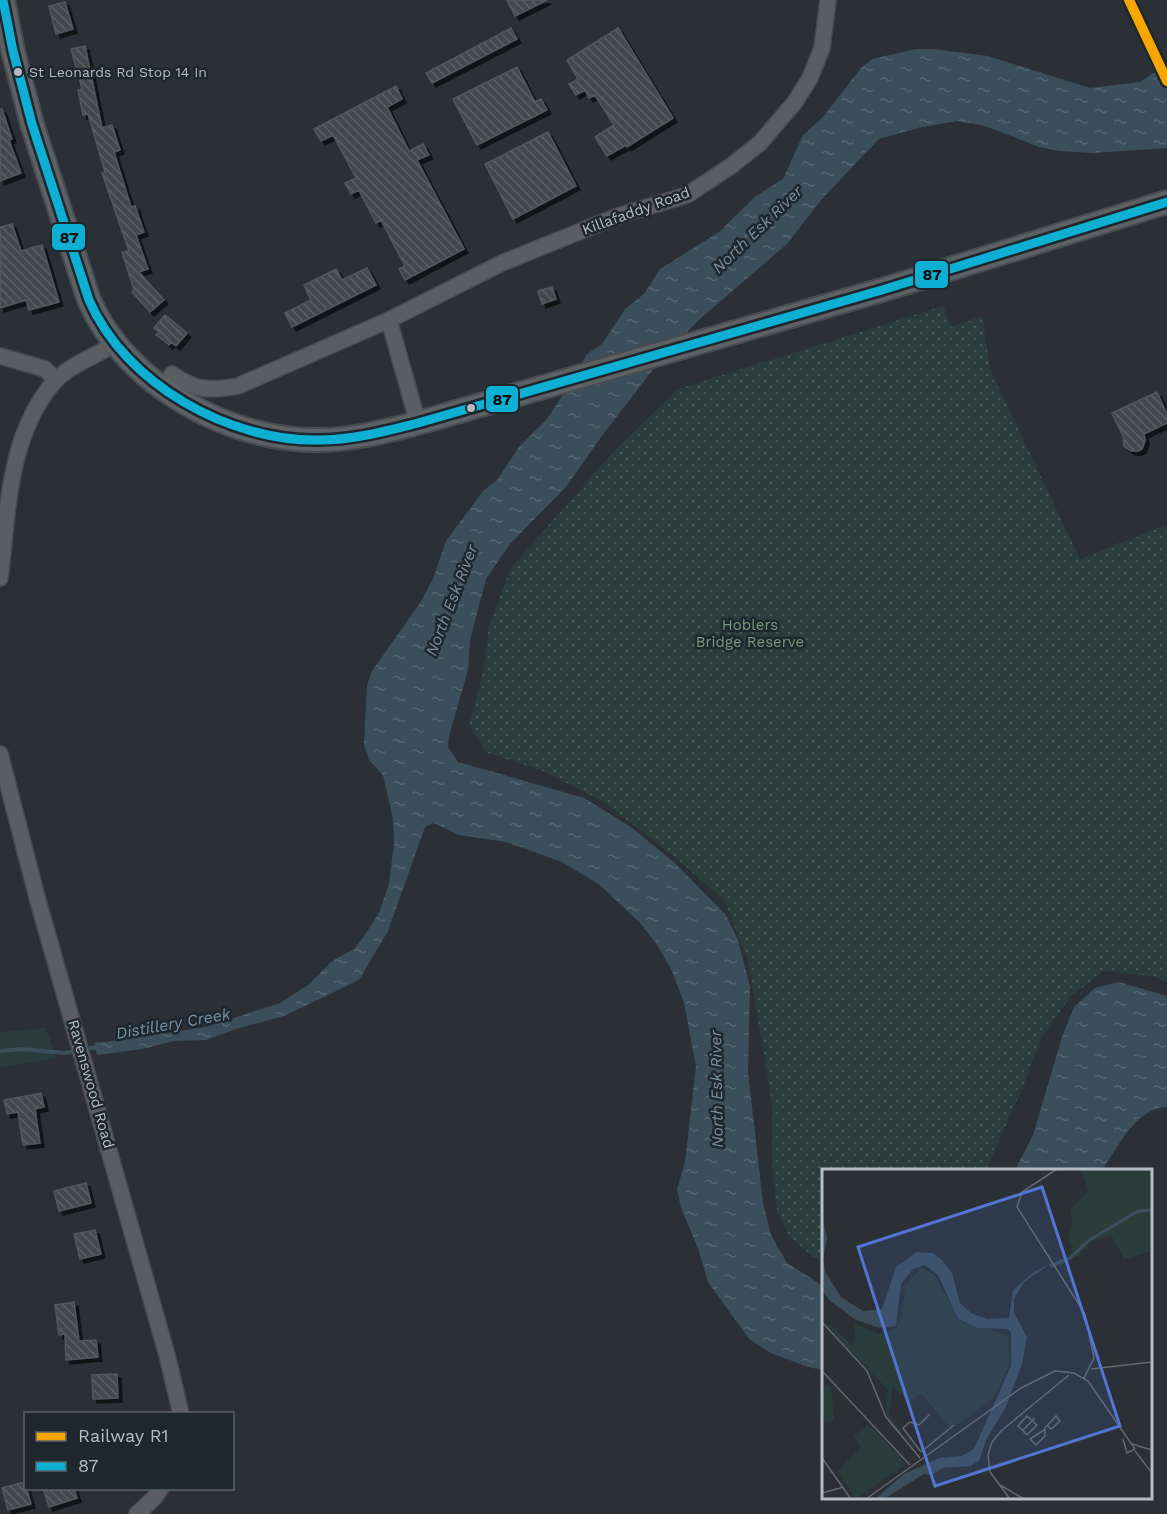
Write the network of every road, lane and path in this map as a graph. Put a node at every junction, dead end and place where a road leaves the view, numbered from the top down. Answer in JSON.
{"nodes":[{"id":1,"x":3,"y":0,"type":"edge"},
{"id":2,"x":828,"y":0,"type":"edge"},
{"id":3,"x":1167,"y":202,"type":"edge"},
{"id":4,"x":389,"y":320,"type":"junction"},
{"id":5,"x":114,"y":344,"type":"junction"},
{"id":6,"x":0,"y":356,"type":"edge"},
{"id":7,"x":172,"y":374,"type":"dead end"},
{"id":8,"x":56,"y":380,"type":"junction"},
{"id":9,"x":418,"y":423,"type":"junction"},
{"id":10,"x":0,"y":578,"type":"edge"},
{"id":11,"x":0,"y":754,"type":"edge"},
{"id":12,"x":181,"y":1412,"type":"edge"},
{"id":13,"x":160,"y":1490,"type":"edge"},
{"id":14,"x":137,"y":1514,"type":"edge"}],
"edges":[{"from":1,"to":5,"type":"highway"},
{"from":2,"to":4,"type":"street","name":"Killafaddy Road"},
{"from":3,"to":9,"type":"highway"},
{"from":4,"to":7,"type":"street","name":"Killafaddy Road"},
{"from":4,"to":9,"type":"street"},
{"from":5,"to":8,"type":"street"},
{"from":5,"to":9,"type":"highway"},
{"from":6,"to":8,"type":"street"},
{"from":8,"to":10,"type":"street"},
{"from":11,"to":12,"type":"street","name":"Ravenswood Road"},
{"from":13,"to":14,"type":"street"}]}
